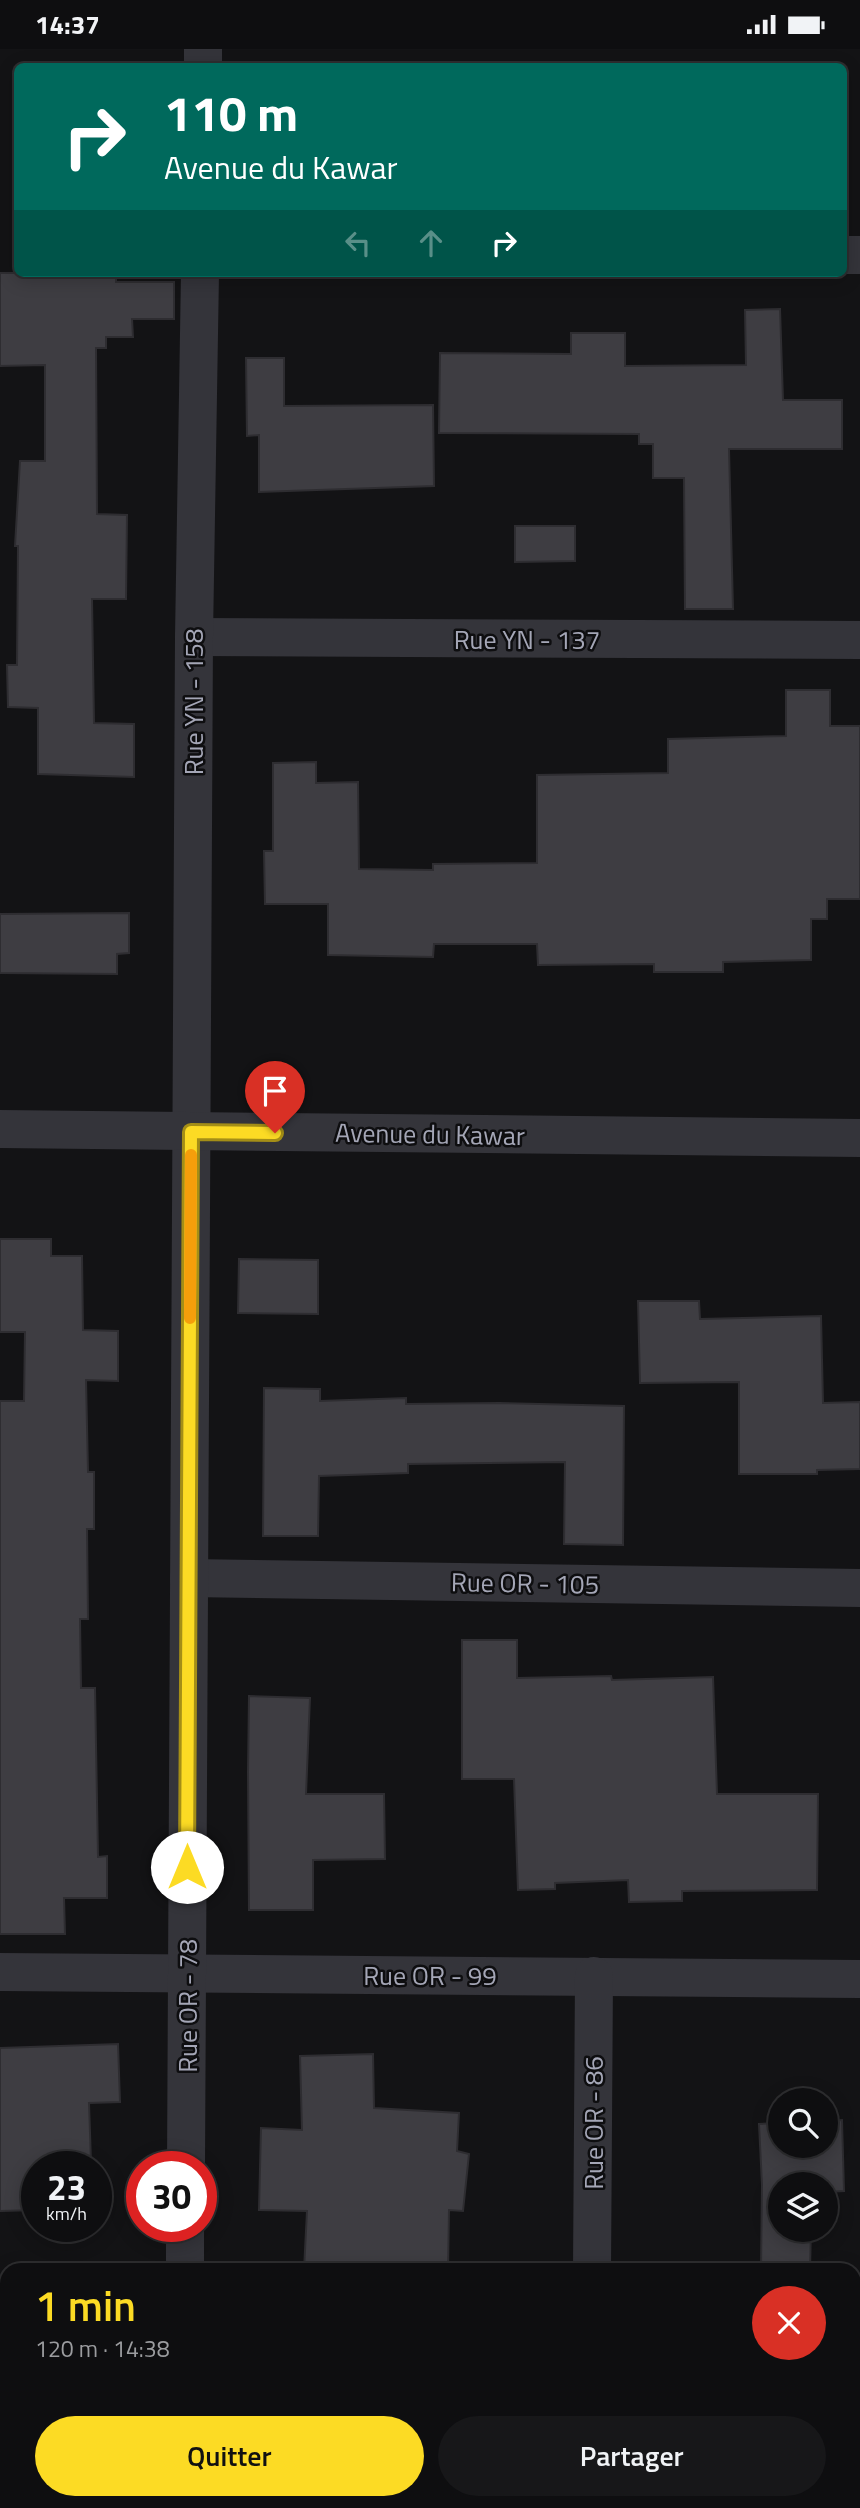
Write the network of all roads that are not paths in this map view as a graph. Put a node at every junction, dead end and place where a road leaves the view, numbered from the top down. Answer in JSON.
{"nodes":[{"id":1,"x":200,"y":277,"type":"edge"},
{"id":2,"x":194,"y":637,"type":"junction"},
{"id":3,"x":860,"y":640,"type":"edge"},
{"id":4,"x":0,"y":1129,"type":"edge"},
{"id":5,"x":191,"y":1132,"type":"junction"},
{"id":6,"x":860,"y":1138,"type":"edge"},
{"id":7,"x":190,"y":1578,"type":"junction"},
{"id":8,"x":860,"y":1588,"type":"edge"},
{"id":9,"x":0,"y":1972,"type":"edge"},
{"id":10,"x":187,"y":1972,"type":"junction"},
{"id":11,"x":594,"y":1976,"type":"junction"},
{"id":12,"x":860,"y":1979,"type":"edge"},
{"id":13,"x":186,"y":2151,"type":"edge"},
{"id":14,"x":186,"y":2242,"type":"edge"},
{"id":15,"x":185,"y":2263,"type":"edge"},
{"id":16,"x":592,"y":2263,"type":"edge"}],
"edges":[{"from":1,"to":2,"type":"street","name":"Rue YN - 158"},
{"from":2,"to":3,"type":"street","name":"Rue YN - 137"},
{"from":2,"to":5,"type":"street","name":"Rue YN - 158"},
{"from":4,"to":5,"type":"street","name":"Avenue du Kawar"},
{"from":5,"to":6,"type":"street","name":"Avenue du Kawar"},
{"from":5,"to":7,"type":"street","name":"Rue OR - 78"},
{"from":7,"to":8,"type":"street","name":"Rue OR - 105"},
{"from":7,"to":10,"type":"street","name":"Rue OR - 78"},
{"from":9,"to":10,"type":"street","name":"Rue OR - 99"},
{"from":10,"to":11,"type":"street","name":"Rue OR - 99"},
{"from":10,"to":13,"type":"street","name":"Rue OR - 78"},
{"from":11,"to":12,"type":"street","name":"Rue OR - 99"},
{"from":11,"to":16,"type":"street","name":"Rue OR - 86"},
{"from":14,"to":15,"type":"street"}]}
